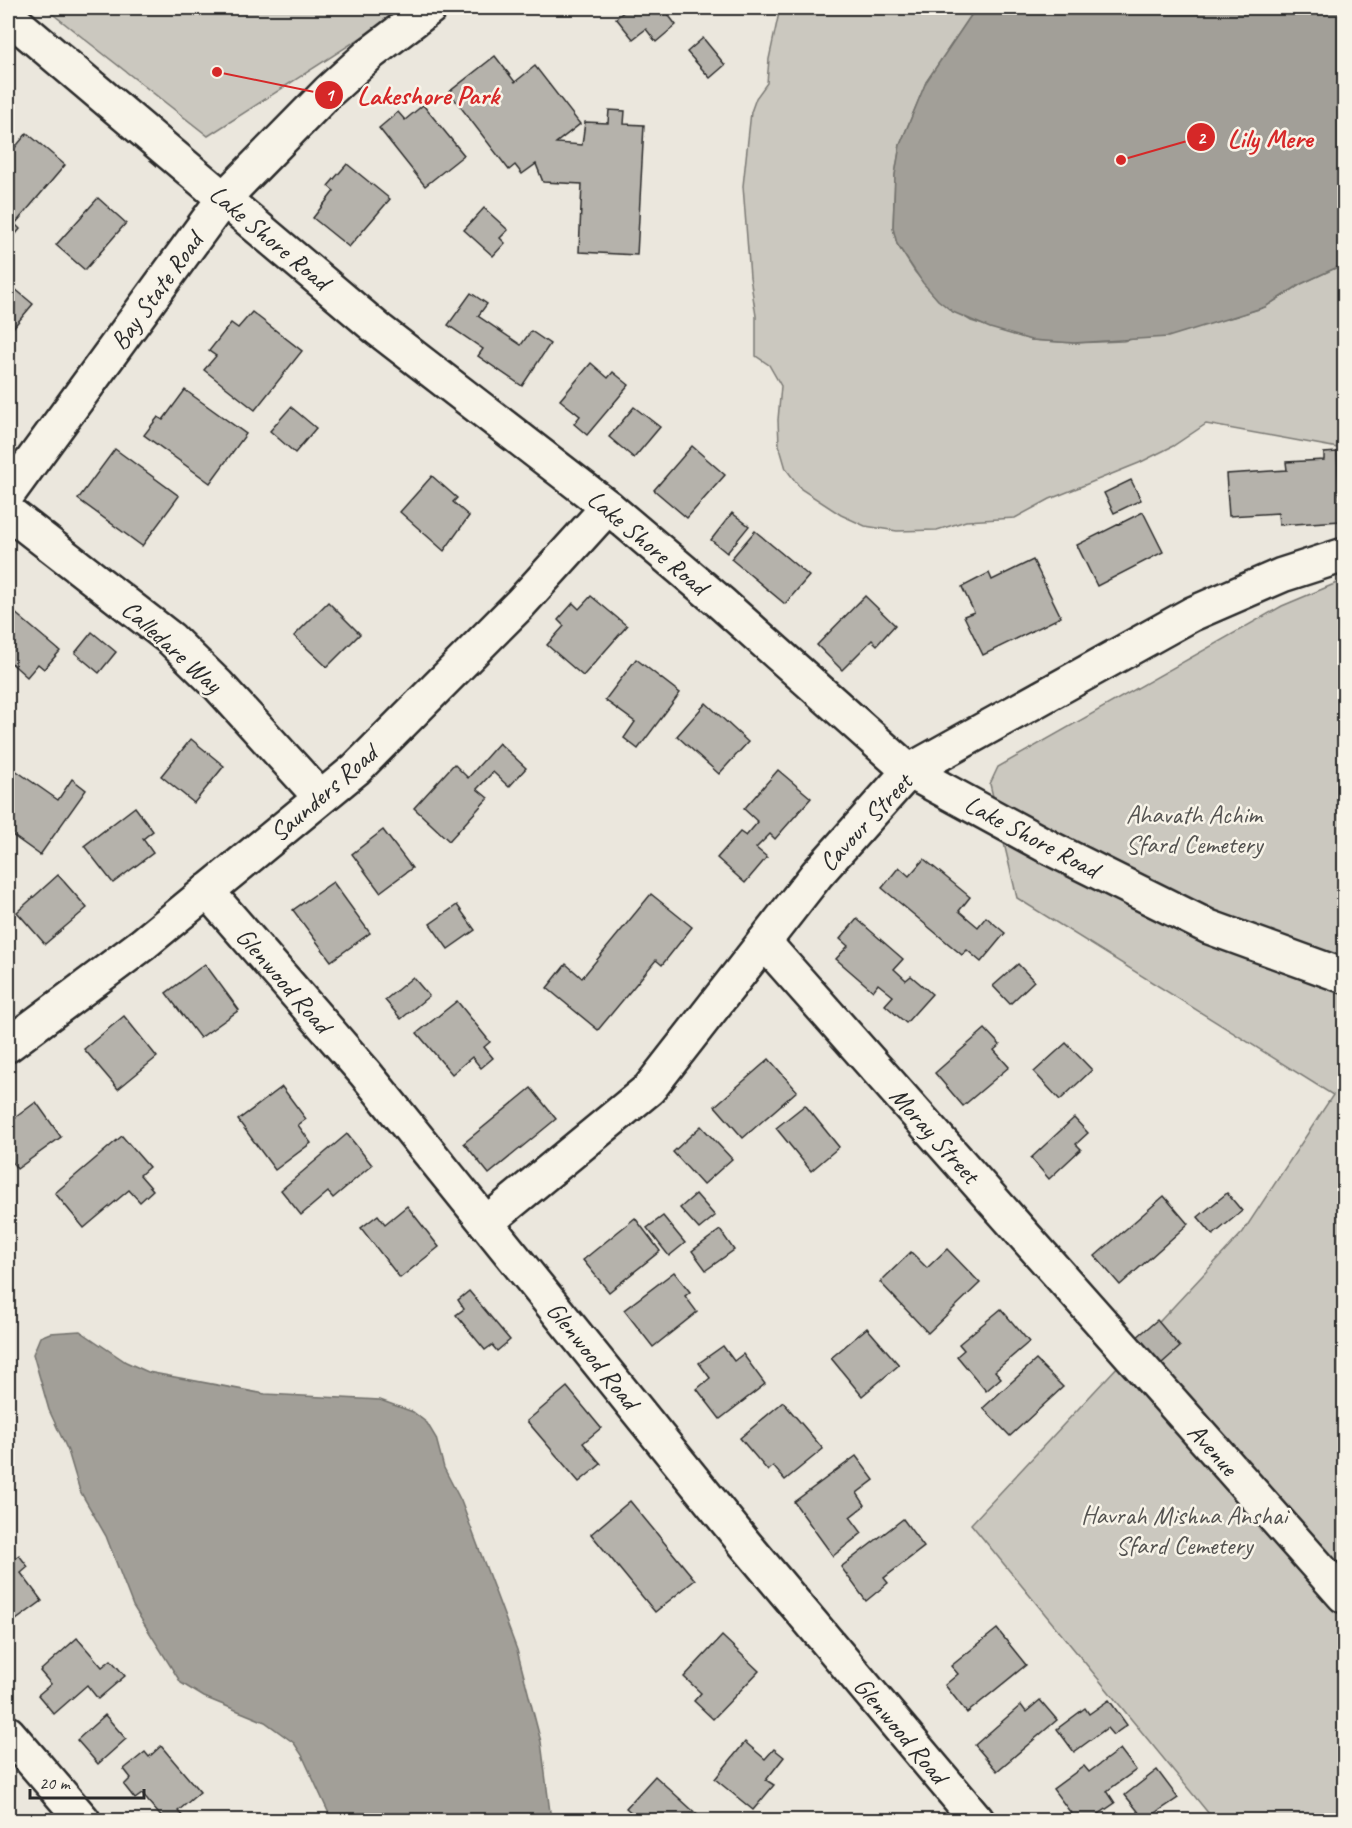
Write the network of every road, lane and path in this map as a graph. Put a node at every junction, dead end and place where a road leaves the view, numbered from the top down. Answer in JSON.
{"nodes":[{"id":1,"x":430,"y":8,"type":"edge"},
{"id":2,"x":8,"y":16,"type":"edge"},
{"id":3,"x":224,"y":198,"type":"junction"},
{"id":4,"x":8,"y":494,"type":"edge"},
{"id":5,"x":608,"y":507,"type":"junction"},
{"id":6,"x":8,"y":512,"type":"edge"},
{"id":7,"x":1344,"y":555,"type":"edge"},
{"id":8,"x":909,"y":771,"type":"junction"},
{"id":9,"x":320,"y":797,"type":"junction"},
{"id":10,"x":207,"y":891,"type":"junction"},
{"id":11,"x":764,"y":942,"type":"junction"},
{"id":12,"x":1344,"y":976,"type":"edge"},
{"id":13,"x":8,"y":1045,"type":"edge"},
{"id":14,"x":486,"y":1223,"type":"junction"},
{"id":15,"x":1106,"y":1328,"type":"joint"},
{"id":16,"x":1344,"y":1596,"type":"edge"},
{"id":17,"x":8,"y":1733,"type":"edge"},
{"id":18,"x":83,"y":1821,"type":"edge"},
{"id":19,"x":977,"y":1821,"type":"edge"}],
"edges":[{"from":1,"to":3,"type":"street","name":"Bay State Road"},
{"from":2,"to":3,"type":"street","name":"Lake Shore Road"},
{"from":3,"to":4,"type":"street","name":"Bay State Road"},
{"from":3,"to":5,"type":"street","name":"Lake Shore Road"},
{"from":5,"to":8,"type":"street","name":"Lake Shore Road"},
{"from":5,"to":9,"type":"street","name":"Saunders Road"},
{"from":6,"to":9,"type":"street","name":"Calledare Way"},
{"from":7,"to":8,"type":"street","name":"Cavour Street"},
{"from":8,"to":11,"type":"street","name":"Cavour Street"},
{"from":8,"to":12,"type":"street","name":"Lake Shore Road"},
{"from":9,"to":10,"type":"street","name":"Saunders Road"},
{"from":10,"to":13,"type":"street","name":"Saunders Road"},
{"from":10,"to":14,"type":"street","name":"Glenwood Road"},
{"from":11,"to":14,"type":"street","name":"Cavour Street"},
{"from":11,"to":15,"type":"street","name":"Moray Street"},
{"from":14,"to":19,"type":"street","name":"Glenwood Road"},
{"from":15,"to":16,"type":"street","name":"Avenue"},
{"from":17,"to":18,"type":"street"}]}
